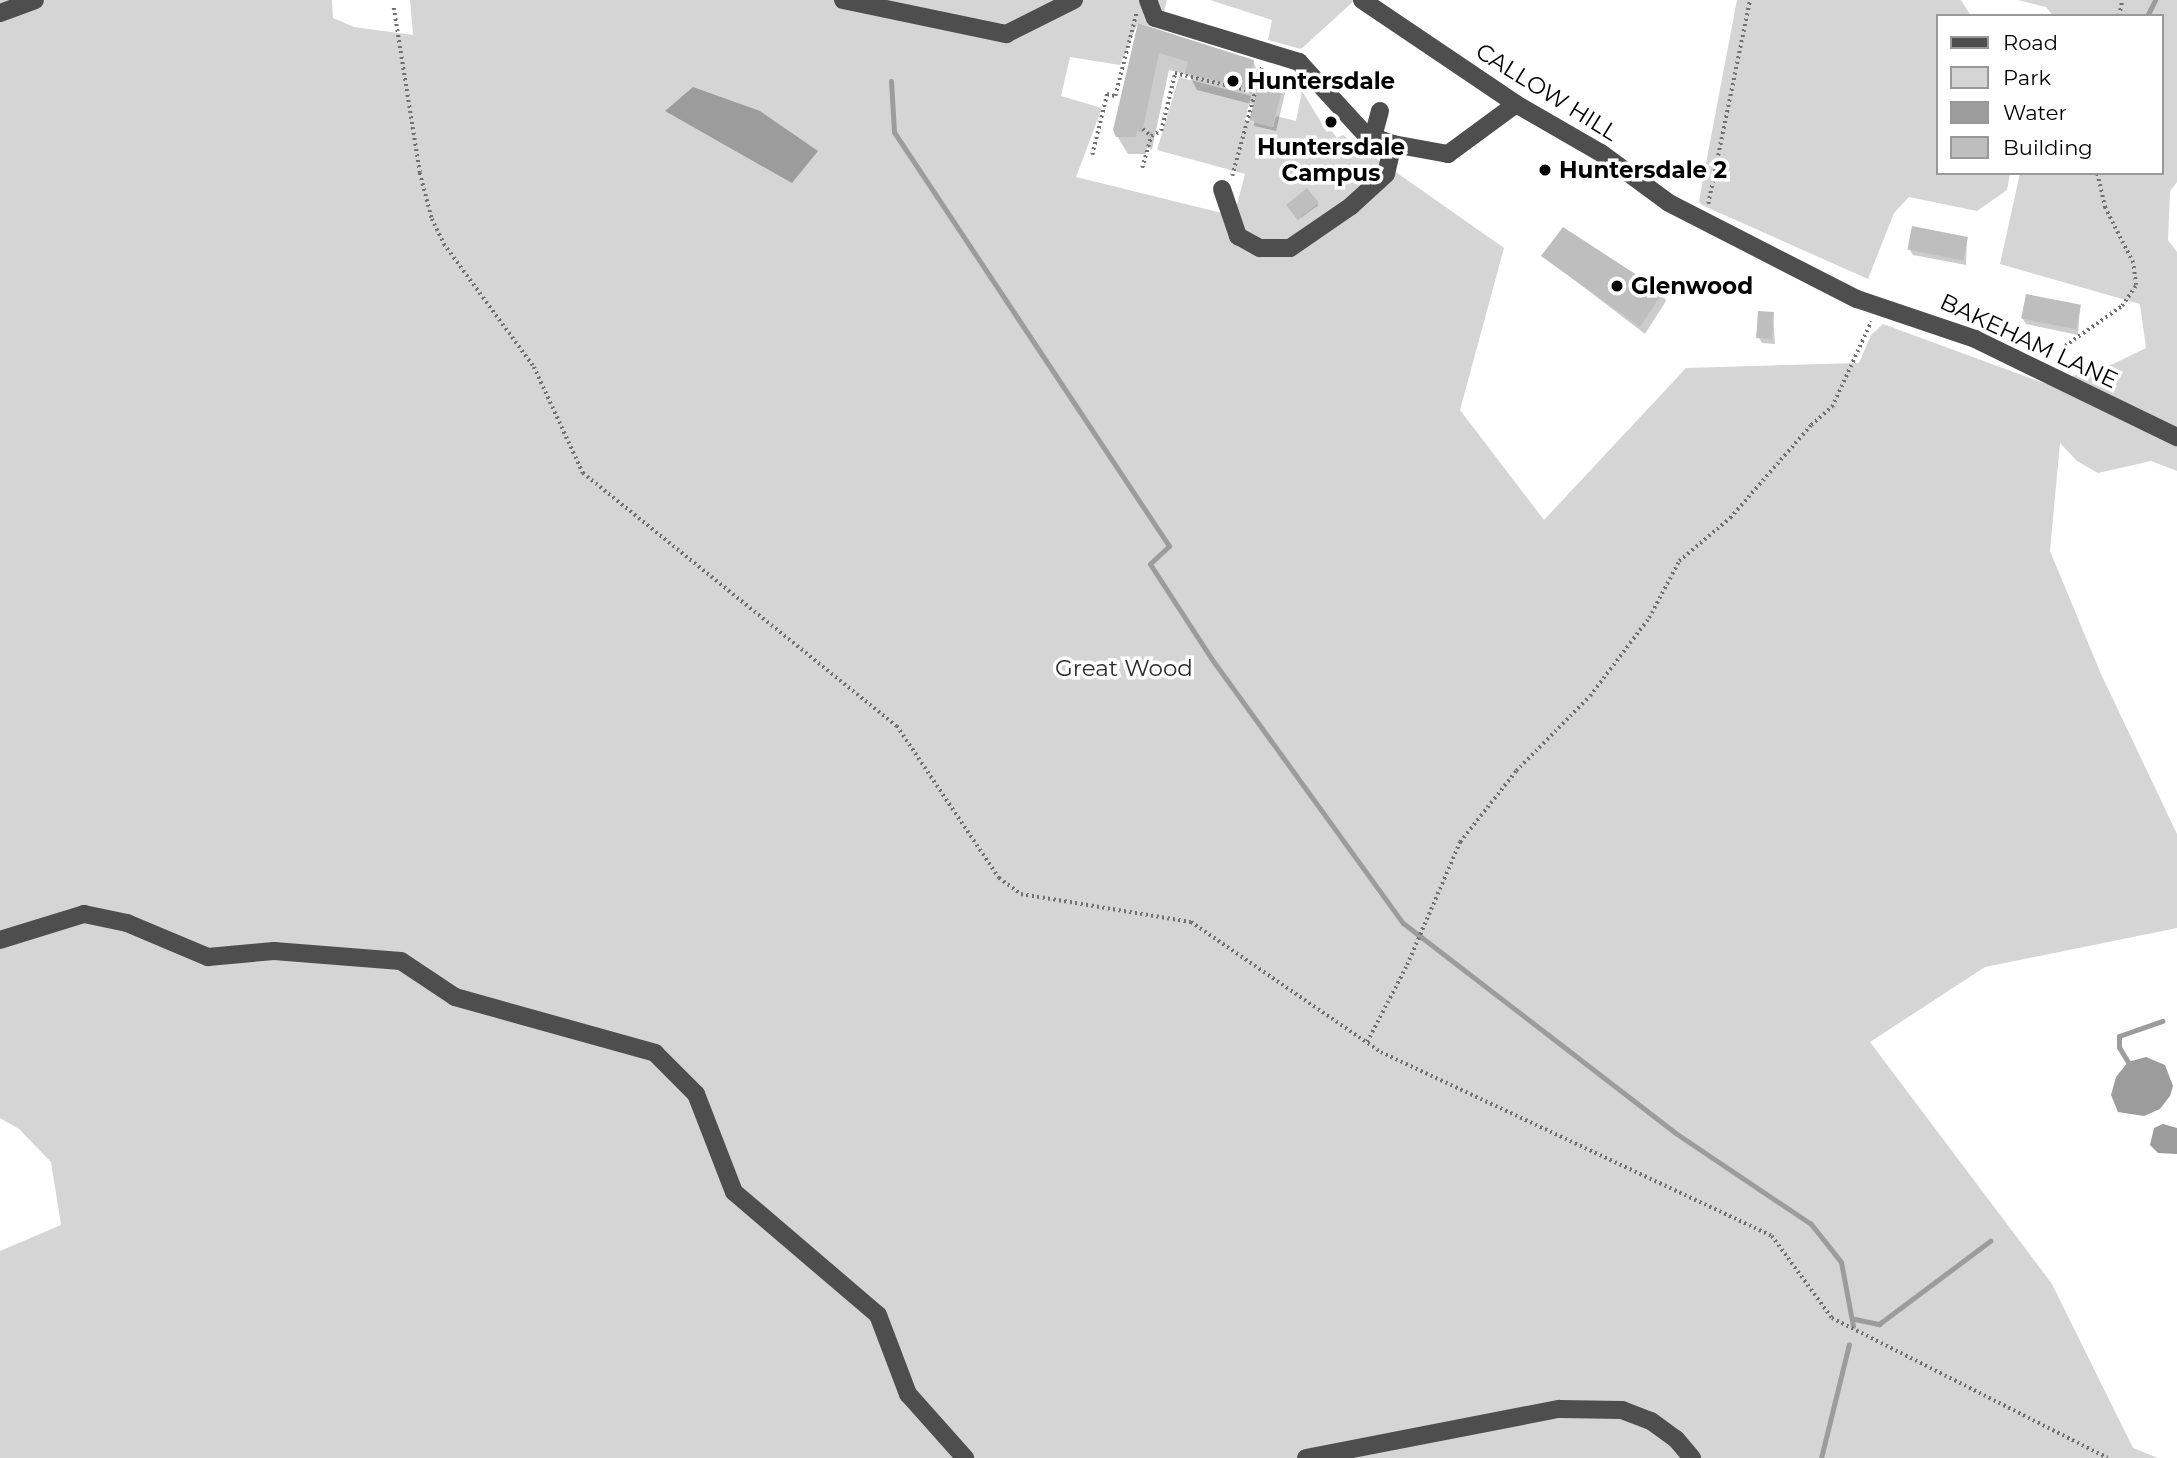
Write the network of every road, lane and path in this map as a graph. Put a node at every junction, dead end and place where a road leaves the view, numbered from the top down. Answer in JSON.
{"nodes":[{"id":1,"x":35,"y":0,"type":"edge"},
{"id":2,"x":844,"y":0,"type":"edge"},
{"id":3,"x":1074,"y":0,"type":"edge"},
{"id":4,"x":1148,"y":0,"type":"edge"},
{"id":5,"x":1362,"y":0,"type":"edge"},
{"id":6,"x":1750,"y":0,"type":"edge"},
{"id":7,"x":394,"y":8,"type":"dead end"},
{"id":8,"x":0,"y":13,"type":"edge"},
{"id":9,"x":1155,"y":18,"type":"junction"},
{"id":10,"x":1266,"y":51,"type":"junction"},
{"id":11,"x":1255,"y":92,"type":"junction"},
{"id":12,"x":1516,"y":104,"type":"junction"},
{"id":13,"x":1380,"y":111,"type":"dead end"},
{"id":14,"x":1143,"y":129,"type":"dead end"},
{"id":15,"x":1151,"y":136,"type":"junction"},
{"id":16,"x":1373,"y":137,"type":"junction"},
{"id":17,"x":1393,"y":144,"type":"junction"},
{"id":18,"x":1092,"y":155,"type":"dead end"},
{"id":19,"x":1142,"y":168,"type":"dead end"},
{"id":20,"x":2097,"y":175,"type":"edge"},
{"id":21,"x":1222,"y":189,"type":"joint"},
{"id":22,"x":1705,"y":221,"type":"junction"},
{"id":23,"x":1857,"y":299,"type":"joint"},
{"id":24,"x":1880,"y":304,"type":"junction"},
{"id":25,"x":2050,"y":373,"type":"junction"},
{"id":26,"x":2177,"y":437,"type":"edge"},
{"id":27,"x":0,"y":940,"type":"edge"},
{"id":28,"x":1367,"y":1042,"type":"junction"},
{"id":29,"x":965,"y":1458,"type":"edge"},
{"id":30,"x":1306,"y":1458,"type":"edge"},
{"id":31,"x":1692,"y":1458,"type":"edge"},
{"id":32,"x":2108,"y":1458,"type":"edge"}],
"edges":[{"from":1,"to":8,"type":"street"},
{"from":2,"to":3,"type":"street"},
{"from":4,"to":9,"type":"street"},
{"from":5,"to":12,"type":"street","name":"CALLOW HILL"},
{"from":6,"to":22,"type":"path"},
{"from":7,"to":28,"type":"path"},
{"from":9,"to":10,"type":"street"},
{"from":9,"to":18,"type":"path"},
{"from":10,"to":11,"type":"path"},
{"from":10,"to":16,"type":"street"},
{"from":11,"to":15,"type":"path"},
{"from":11,"to":21,"type":"path"},
{"from":12,"to":17,"type":"street"},
{"from":12,"to":22,"type":"street","name":"CALLOW HILL"},
{"from":13,"to":16,"type":"street"},
{"from":14,"to":15,"type":"path"},
{"from":15,"to":19,"type":"path"},
{"from":16,"to":17,"type":"street"},
{"from":17,"to":21,"type":"street"},
{"from":20,"to":25,"type":"path"},
{"from":22,"to":23,"type":"street","name":"CALLOW HILL"},
{"from":23,"to":24,"type":"street","name":"BAKEHAM LANE"},
{"from":24,"to":25,"type":"street","name":"BAKEHAM LANE"},
{"from":24,"to":28,"type":"path"},
{"from":25,"to":26,"type":"street","name":"BAKEHAM LANE"},
{"from":27,"to":29,"type":"street"},
{"from":28,"to":32,"type":"path"},
{"from":30,"to":31,"type":"street"}]}
